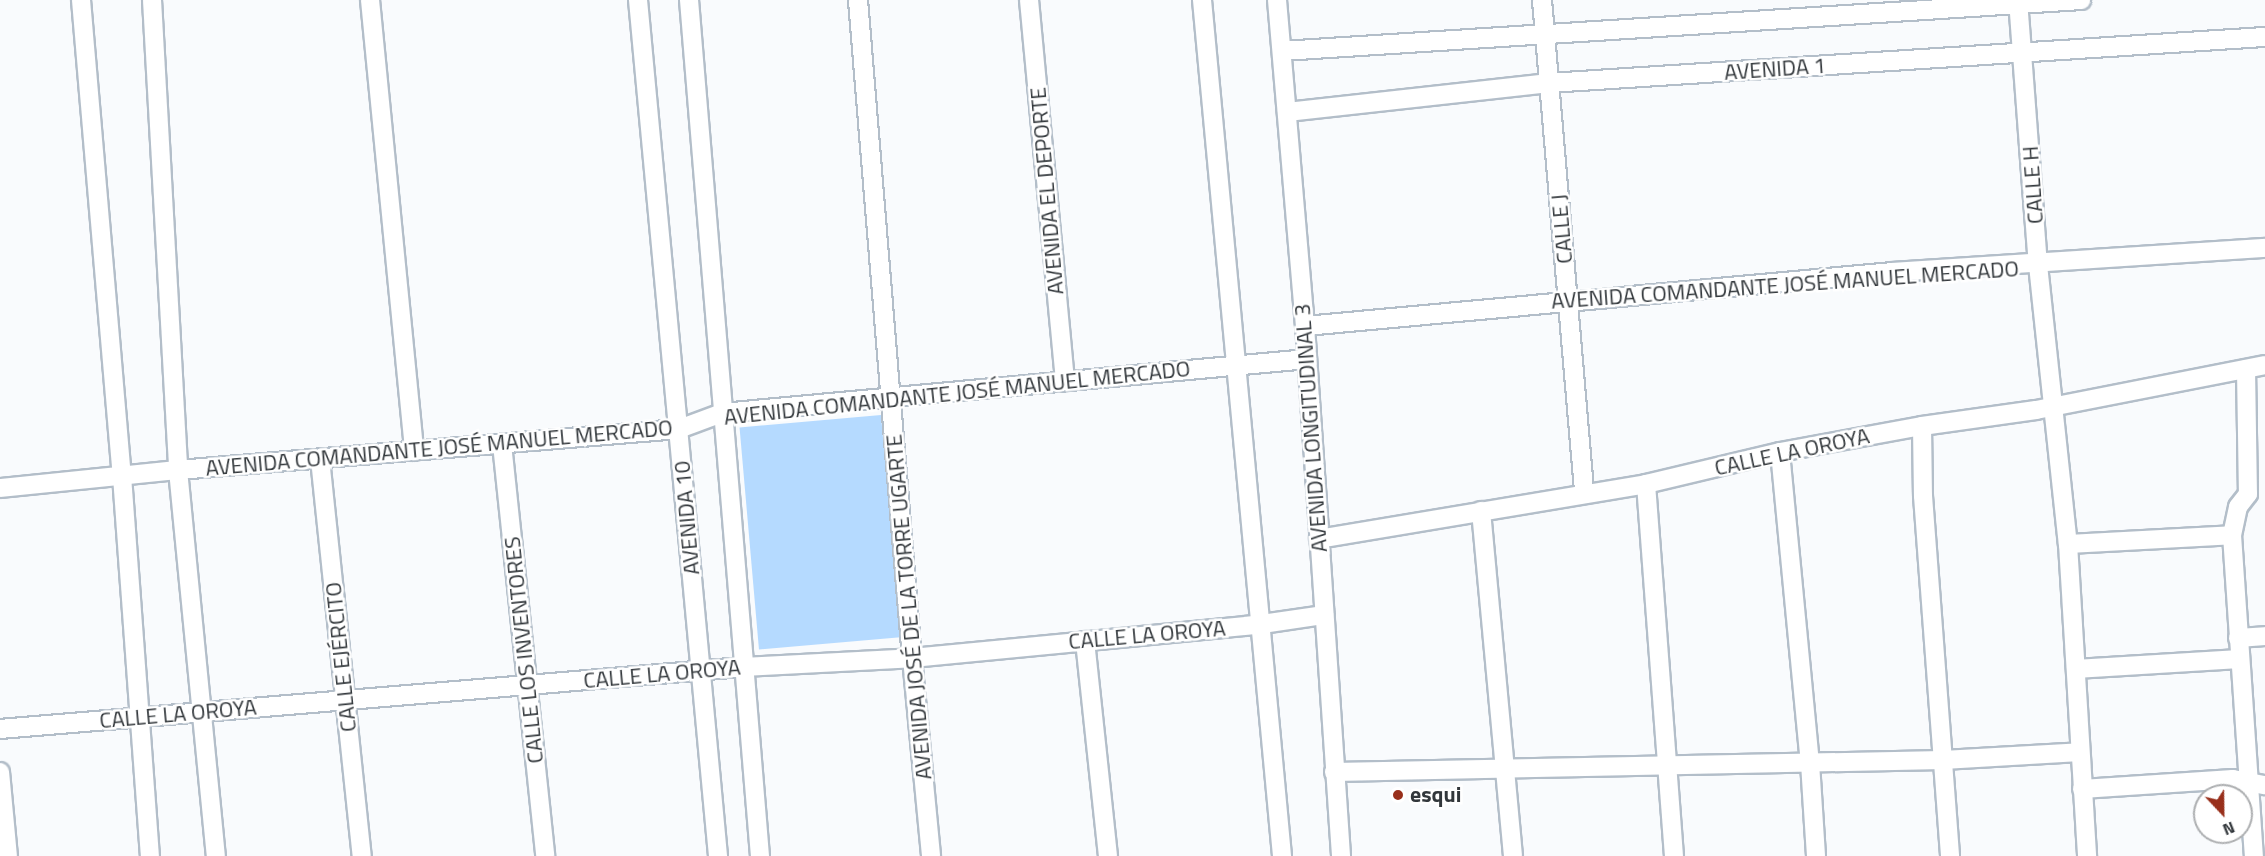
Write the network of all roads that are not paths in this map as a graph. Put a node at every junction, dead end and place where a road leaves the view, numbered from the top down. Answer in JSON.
{"nodes":[{"id":1,"x":81,"y":0,"type":"edge"},
{"id":2,"x":152,"y":0,"type":"edge"},
{"id":3,"x":370,"y":0,"type":"edge"},
{"id":4,"x":638,"y":0,"type":"edge"},
{"id":5,"x":689,"y":0,"type":"edge"},
{"id":6,"x":858,"y":0,"type":"edge"},
{"id":7,"x":1029,"y":0,"type":"edge"},
{"id":8,"x":1202,"y":0,"type":"edge"},
{"id":9,"x":1277,"y":0,"type":"edge"},
{"id":10,"x":1542,"y":0,"type":"edge"},
{"id":11,"x":2081,"y":0,"type":"edge"},
{"id":12,"x":2018,"y":2,"type":"edge"},
{"id":13,"x":1545,"y":33,"type":"junction"},
{"id":14,"x":2265,"y":37,"type":"edge"},
{"id":15,"x":1281,"y":51,"type":"junction"},
{"id":16,"x":2023,"y":53,"type":"junction"},
{"id":17,"x":1549,"y":83,"type":"junction"},
{"id":18,"x":1287,"y":112,"type":"junction"},
{"id":19,"x":2265,"y":249,"type":"edge"},
{"id":20,"x":2038,"y":265,"type":"junction"},
{"id":21,"x":1568,"y":301,"type":"junction"},
{"id":22,"x":1305,"y":326,"type":"junction"},
{"id":23,"x":1307,"y":359,"type":"junction"},
{"id":24,"x":2265,"y":365,"type":"edge"},
{"id":25,"x":1235,"y":366,"type":"junction"},
{"id":26,"x":2246,"y":369,"type":"junction"},
{"id":27,"x":1065,"y":381,"type":"junction"},
{"id":28,"x":892,"y":397,"type":"junction"},
{"id":29,"x":2054,"y":405,"type":"junction"},
{"id":30,"x":722,"y":413,"type":"junction"},
{"id":31,"x":1922,"y":426,"type":"junction"},
{"id":32,"x":679,"y":429,"type":"junction"},
{"id":33,"x":502,"y":444,"type":"junction"},
{"id":34,"x":414,"y":451,"type":"junction"},
{"id":35,"x":1779,"y":452,"type":"junction"},
{"id":36,"x":320,"y":459,"type":"junction"},
{"id":37,"x":178,"y":470,"type":"junction"},
{"id":38,"x":122,"y":476,"type":"junction"},
{"id":39,"x":1646,"y":483,"type":"junction"},
{"id":40,"x":0,"y":488,"type":"edge"},
{"id":41,"x":2256,"y":493,"type":"edge"},
{"id":42,"x":1584,"y":494,"type":"junction"},
{"id":43,"x":1481,"y":511,"type":"junction"},
{"id":44,"x":2232,"y":535,"type":"junction"},
{"id":45,"x":1319,"y":539,"type":"junction"},
{"id":46,"x":2068,"y":544,"type":"junction"},
{"id":47,"x":1324,"y":615,"type":"junction"},
{"id":48,"x":1262,"y":624,"type":"junction"},
{"id":49,"x":2265,"y":636,"type":"edge"},
{"id":50,"x":2238,"y":638,"type":"junction"},
{"id":51,"x":1085,"y":641,"type":"junction"},
{"id":52,"x":912,"y":658,"type":"junction"},
{"id":53,"x":2239,"y":659,"type":"junction"},
{"id":54,"x":743,"y":667,"type":"junction"},
{"id":55,"x":2076,"y":669,"type":"junction"},
{"id":56,"x":701,"y":671,"type":"junction"},
{"id":57,"x":528,"y":685,"type":"junction"},
{"id":58,"x":345,"y":700,"type":"junction"},
{"id":59,"x":202,"y":712,"type":"junction"},
{"id":60,"x":141,"y":717,"type":"junction"},
{"id":61,"x":0,"y":729,"type":"edge"},
{"id":62,"x":2080,"y":752,"type":"junction"},
{"id":63,"x":1943,"y":760,"type":"junction"},
{"id":64,"x":1810,"y":763,"type":"junction"},
{"id":65,"x":1668,"y":765,"type":"junction"},
{"id":66,"x":1505,"y":768,"type":"junction"},
{"id":67,"x":0,"y":772,"type":"edge"},
{"id":68,"x":1334,"y":772,"type":"junction"},
{"id":69,"x":2257,"y":784,"type":"edge"},
{"id":70,"x":2082,"y":789,"type":"junction"},
{"id":71,"x":8,"y":856,"type":"edge"},
{"id":72,"x":150,"y":856,"type":"edge"},
{"id":73,"x":216,"y":856,"type":"edge"},
{"id":74,"x":362,"y":856,"type":"edge"},
{"id":75,"x":545,"y":856,"type":"edge"},
{"id":76,"x":718,"y":856,"type":"edge"},
{"id":77,"x":760,"y":856,"type":"edge"},
{"id":78,"x":931,"y":856,"type":"edge"},
{"id":79,"x":1108,"y":856,"type":"edge"},
{"id":80,"x":1282,"y":856,"type":"edge"},
{"id":81,"x":1341,"y":856,"type":"edge"},
{"id":82,"x":1513,"y":856,"type":"edge"},
{"id":83,"x":1674,"y":856,"type":"edge"},
{"id":84,"x":1816,"y":856,"type":"edge"},
{"id":85,"x":1950,"y":856,"type":"edge"},
{"id":86,"x":2086,"y":856,"type":"edge"},
{"id":87,"x":2254,"y":856,"type":"edge"}],
"edges":[{"from":1,"to":38,"type":"street"},
{"from":2,"to":37,"type":"street"},
{"from":3,"to":34,"type":"street"},
{"from":4,"to":32,"type":"street","name":"AVENIDA 10"},
{"from":5,"to":30,"type":"street","name":"AVENIDA 10"},
{"from":6,"to":28,"type":"street","name":"AVENIDA JOSÉ DE LA TORRE UGARTE"},
{"from":7,"to":27,"type":"street","name":"AVENIDA EL DEPORTE"},
{"from":8,"to":25,"type":"street"},
{"from":9,"to":15,"type":"street","name":"AVENIDA LONGITUDINAL 3"},
{"from":10,"to":13,"type":"street","name":"CALLE J"},
{"from":11,"to":12,"type":"street"},
{"from":12,"to":13,"type":"street"},
{"from":12,"to":16,"type":"street","name":"CALLE H"},
{"from":13,"to":15,"type":"street"},
{"from":13,"to":17,"type":"street","name":"CALLE J"},
{"from":14,"to":16,"type":"street","name":"AVENIDA 1"},
{"from":15,"to":18,"type":"street","name":"AVENIDA LONGITUDINAL 3"},
{"from":16,"to":17,"type":"street","name":"AVENIDA 1"},
{"from":16,"to":20,"type":"street","name":"CALLE H"},
{"from":17,"to":18,"type":"street","name":"AVENIDA 1"},
{"from":17,"to":21,"type":"street","name":"CALLE J"},
{"from":18,"to":22,"type":"street","name":"AVENIDA LONGITUDINAL 3"},
{"from":19,"to":20,"type":"street","name":"AVENIDA COMANDANTE JOSÉ MANUEL MERCADO"},
{"from":20,"to":21,"type":"street","name":"AVENIDA COMANDANTE JOSÉ MANUEL MERCADO"},
{"from":20,"to":29,"type":"street","name":"CALLE H"},
{"from":21,"to":22,"type":"street","name":"AVENIDA COMANDANTE JOSÉ MANUEL MERCADO"},
{"from":21,"to":42,"type":"street","name":"CALLE J"},
{"from":22,"to":23,"type":"street","name":"AVENIDA LONGITUDINAL 3"},
{"from":23,"to":25,"type":"street","name":"AVENIDA COMANDANTE JOSÉ MANUEL MERCADO"},
{"from":23,"to":45,"type":"street","name":"AVENIDA LONGITUDINAL 3"},
{"from":24,"to":26,"type":"street","name":"CALLE LA OROYA"},
{"from":25,"to":27,"type":"street","name":"AVENIDA COMANDANTE JOSÉ MANUEL MERCADO"},
{"from":25,"to":48,"type":"street"},
{"from":26,"to":29,"type":"street","name":"CALLE LA OROYA"},
{"from":26,"to":41,"type":"street"},
{"from":27,"to":28,"type":"street","name":"AVENIDA COMANDANTE JOSÉ MANUEL MERCADO"},
{"from":28,"to":30,"type":"street","name":"AVENIDA COMANDANTE JOSÉ MANUEL MERCADO"},
{"from":28,"to":52,"type":"street","name":"AVENIDA JOSÉ DE LA TORRE UGARTE"},
{"from":29,"to":31,"type":"street","name":"CALLE LA OROYA"},
{"from":29,"to":46,"type":"street","name":"CALLE H"},
{"from":30,"to":32,"type":"street","name":"AVENIDA COMANDANTE JOSÉ MANUEL MERCADO"},
{"from":30,"to":54,"type":"street","name":"AVENIDA 10"},
{"from":31,"to":35,"type":"street","name":"CALLE LA OROYA"},
{"from":31,"to":63,"type":"street"},
{"from":32,"to":33,"type":"street","name":"AVENIDA COMANDANTE JOSÉ MANUEL MERCADO"},
{"from":32,"to":56,"type":"street","name":"AVENIDA 10"},
{"from":33,"to":34,"type":"street","name":"AVENIDA COMANDANTE JOSÉ MANUEL MERCADO"},
{"from":33,"to":57,"type":"street","name":"CALLE LOS INVENTORES"},
{"from":34,"to":36,"type":"street","name":"AVENIDA COMANDANTE JOSÉ MANUEL MERCADO"},
{"from":35,"to":39,"type":"street","name":"CALLE LA OROYA"},
{"from":35,"to":64,"type":"street"},
{"from":36,"to":37,"type":"street","name":"AVENIDA COMANDANTE JOSÉ MANUEL MERCADO"},
{"from":36,"to":58,"type":"street","name":"CALLE EJÉRCITO"},
{"from":37,"to":38,"type":"street","name":"AVENIDA COMANDANTE JOSÉ MANUEL MERCADO"},
{"from":37,"to":59,"type":"street"},
{"from":38,"to":40,"type":"street","name":"AVENIDA COMANDANTE JOSÉ MANUEL MERCADO"},
{"from":38,"to":60,"type":"street"},
{"from":39,"to":42,"type":"street","name":"CALLE LA OROYA"},
{"from":39,"to":65,"type":"street"},
{"from":41,"to":44,"type":"street"},
{"from":42,"to":43,"type":"street","name":"CALLE LA OROYA"},
{"from":43,"to":45,"type":"street","name":"CALLE LA OROYA"},
{"from":43,"to":66,"type":"street"},
{"from":44,"to":46,"type":"street"},
{"from":44,"to":50,"type":"street"},
{"from":45,"to":47,"type":"street","name":"AVENIDA LONGITUDINAL 3"},
{"from":46,"to":55,"type":"street","name":"CALLE H"},
{"from":47,"to":48,"type":"street","name":"CALLE LA OROYA"},
{"from":47,"to":68,"type":"street","name":"AVENIDA LONGITUDINAL 3"},
{"from":48,"to":51,"type":"street","name":"CALLE LA OROYA"},
{"from":48,"to":80,"type":"street"},
{"from":49,"to":50,"type":"street"},
{"from":50,"to":53,"type":"street"},
{"from":51,"to":52,"type":"street","name":"CALLE LA OROYA"},
{"from":51,"to":79,"type":"street"},
{"from":52,"to":54,"type":"street","name":"CALLE LA OROYA"},
{"from":52,"to":78,"type":"street","name":"AVENIDA JOSÉ DE LA TORRE UGARTE"},
{"from":53,"to":55,"type":"street"},
{"from":53,"to":69,"type":"street"},
{"from":54,"to":56,"type":"street","name":"CALLE LA OROYA"},
{"from":54,"to":77,"type":"street","name":"AVENIDA 10"},
{"from":55,"to":62,"type":"street","name":"CALLE H"},
{"from":56,"to":57,"type":"street","name":"CALLE LA OROYA"},
{"from":56,"to":76,"type":"street","name":"AVENIDA 10"},
{"from":57,"to":58,"type":"street","name":"CALLE LA OROYA"},
{"from":57,"to":75,"type":"street","name":"CALLE LOS INVENTORES"},
{"from":58,"to":59,"type":"street","name":"CALLE LA OROYA"},
{"from":58,"to":74,"type":"street","name":"CALLE EJÉRCITO"},
{"from":59,"to":60,"type":"street","name":"CALLE LA OROYA"},
{"from":59,"to":73,"type":"street"},
{"from":60,"to":61,"type":"street","name":"CALLE LA OROYA"},
{"from":60,"to":72,"type":"street"},
{"from":62,"to":63,"type":"street"},
{"from":62,"to":70,"type":"street","name":"CALLE H"},
{"from":63,"to":64,"type":"street"},
{"from":63,"to":85,"type":"street"},
{"from":64,"to":65,"type":"street"},
{"from":64,"to":84,"type":"street"},
{"from":65,"to":66,"type":"street"},
{"from":65,"to":83,"type":"street"},
{"from":66,"to":68,"type":"street"},
{"from":66,"to":82,"type":"street"},
{"from":67,"to":71,"type":"street"},
{"from":68,"to":81,"type":"street","name":"AVENIDA LONGITUDINAL 3"},
{"from":69,"to":70,"type":"street"},
{"from":69,"to":87,"type":"street"},
{"from":70,"to":86,"type":"street","name":"CALLE H"}]}
